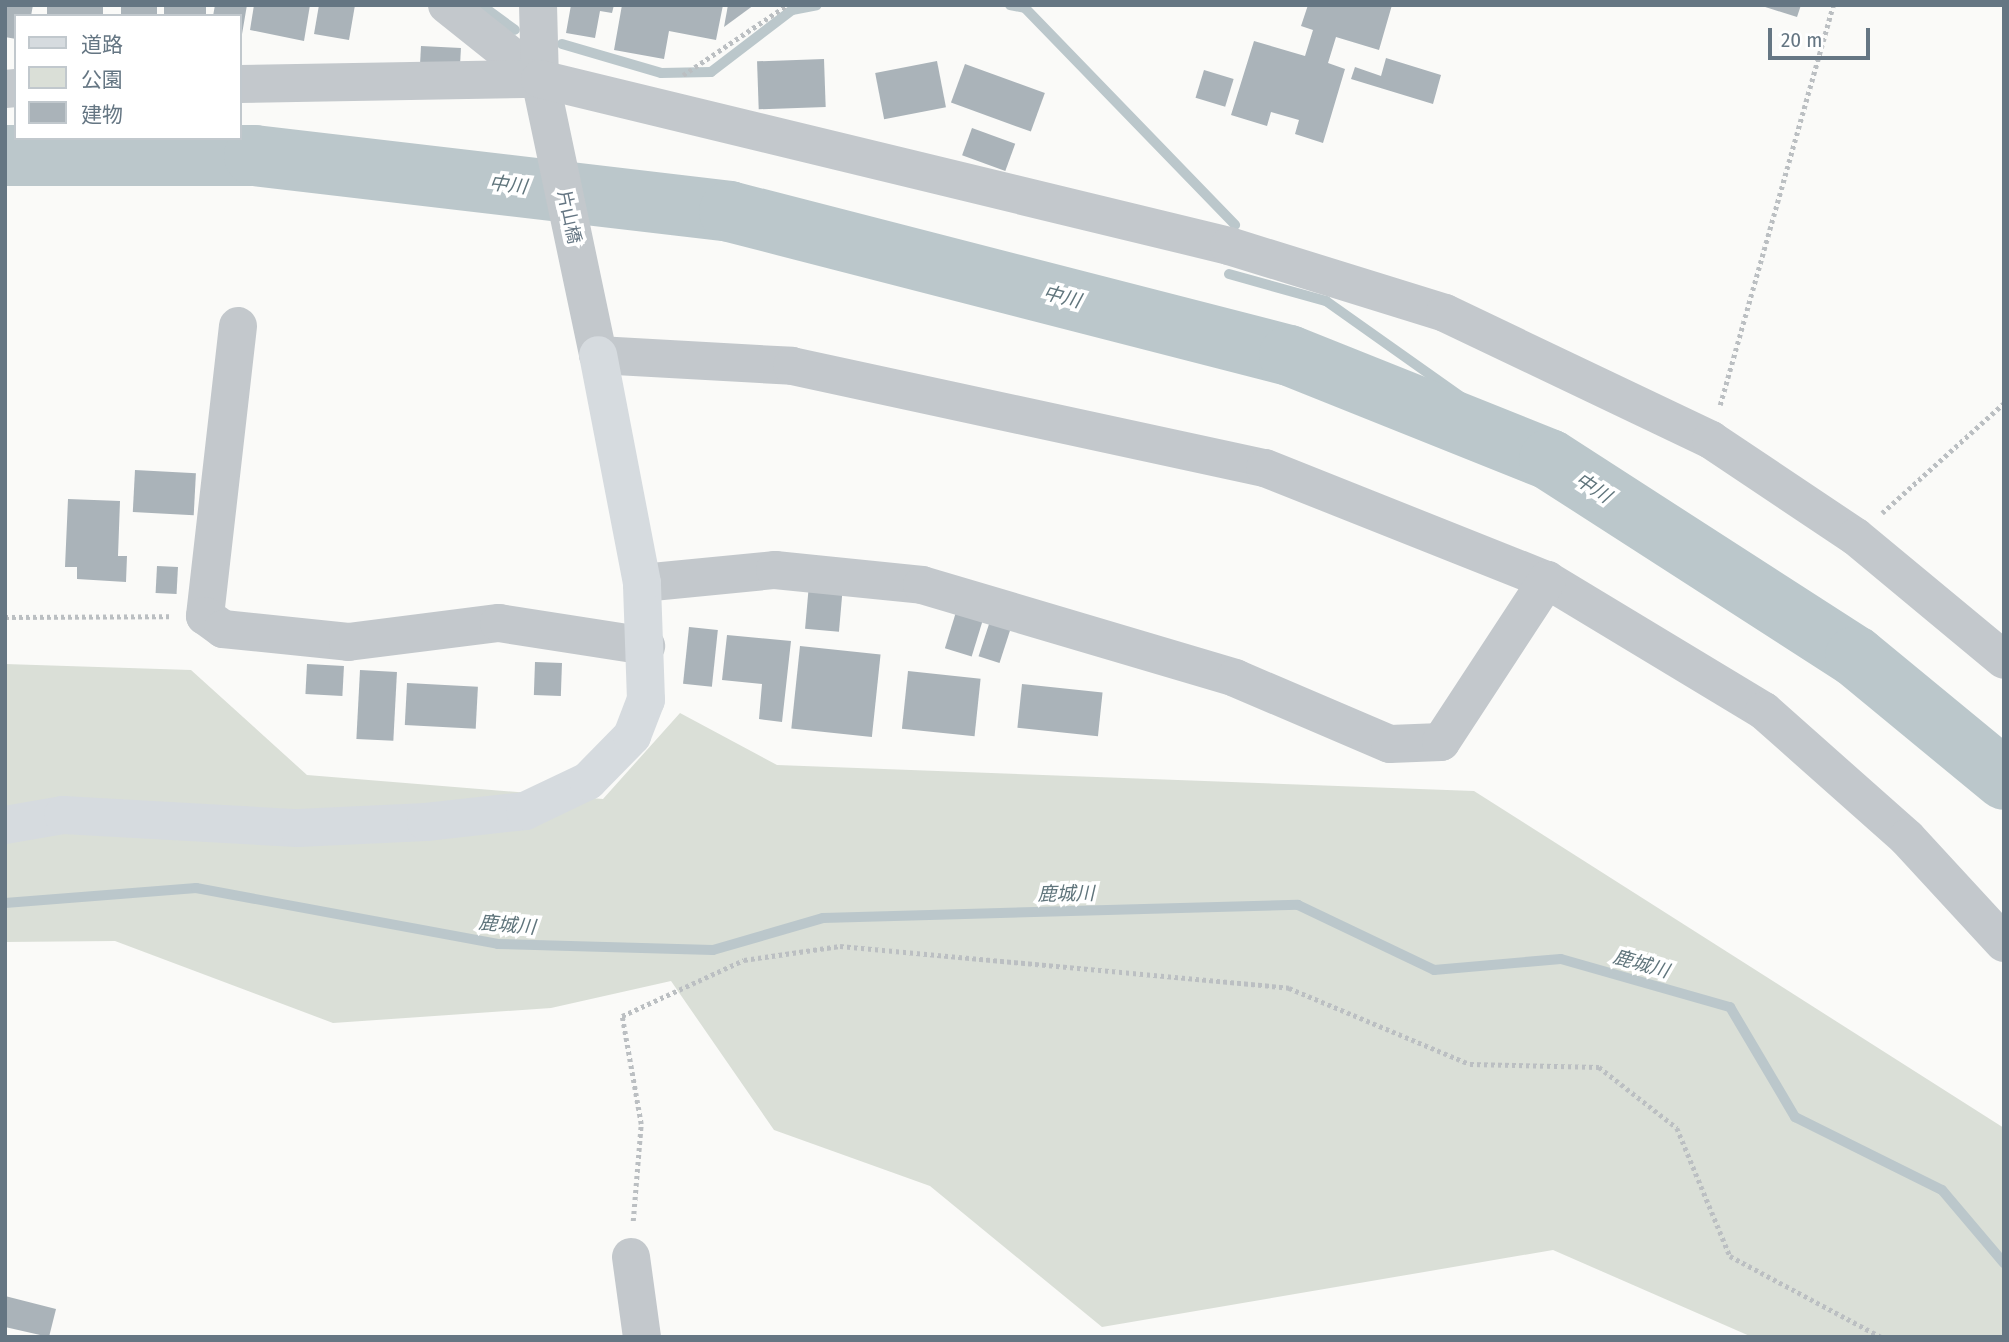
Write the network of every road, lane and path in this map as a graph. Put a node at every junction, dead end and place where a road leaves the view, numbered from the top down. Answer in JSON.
{"nodes":[{"id":1,"x":447,"y":5,"type":"edge"},
{"id":2,"x":538,"y":5,"type":"edge"},
{"id":3,"x":787,"y":5,"type":"edge"},
{"id":4,"x":1833,"y":5,"type":"edge"},
{"id":5,"x":694,"y":68,"type":"dead end"},
{"id":6,"x":540,"y":79,"type":"junction"},
{"id":7,"x":242,"y":84,"type":"edge"},
{"id":8,"x":239,"y":326,"type":"dead end"},
{"id":9,"x":598,"y":355,"type":"junction"},
{"id":10,"x":2004,"y":403,"type":"edge"},
{"id":11,"x":1711,"y":440,"type":"junction"},
{"id":12,"x":1856,"y":537,"type":"junction"},
{"id":13,"x":1547,"y":580,"type":"junction"},
{"id":14,"x":642,"y":583,"type":"junction"},
{"id":15,"x":205,"y":616,"type":"junction"},
{"id":16,"x":5,"y":617,"type":"edge"},
{"id":17,"x":646,"y":646,"type":"junction"},
{"id":18,"x":2004,"y":660,"type":"edge"},
{"id":19,"x":5,"y":825,"type":"edge"},
{"id":20,"x":2004,"y":943,"type":"edge"},
{"id":21,"x":631,"y":1257,"type":"joint"},
{"id":22,"x":642,"y":1337,"type":"edge"},
{"id":23,"x":1881,"y":1337,"type":"edge"}],
"edges":[{"from":1,"to":6,"type":"street"},
{"from":2,"to":6,"type":"street","name":"片山橋"},
{"from":3,"to":5,"type":"path"},
{"from":4,"to":11,"type":"path"},
{"from":6,"to":7,"type":"street"},
{"from":6,"to":9,"type":"street","name":"片山橋"},
{"from":6,"to":11,"type":"street"},
{"from":8,"to":15,"type":"street"},
{"from":9,"to":13,"type":"street"},
{"from":9,"to":14,"type":"street"},
{"from":10,"to":12,"type":"path"},
{"from":11,"to":12,"type":"street"},
{"from":12,"to":18,"type":"street"},
{"from":13,"to":14,"type":"street"},
{"from":13,"to":20,"type":"street"},
{"from":14,"to":17,"type":"street"},
{"from":15,"to":16,"type":"path"},
{"from":15,"to":17,"type":"street"},
{"from":17,"to":19,"type":"street"},
{"from":21,"to":22,"type":"street"},
{"from":21,"to":23,"type":"path"}]}
